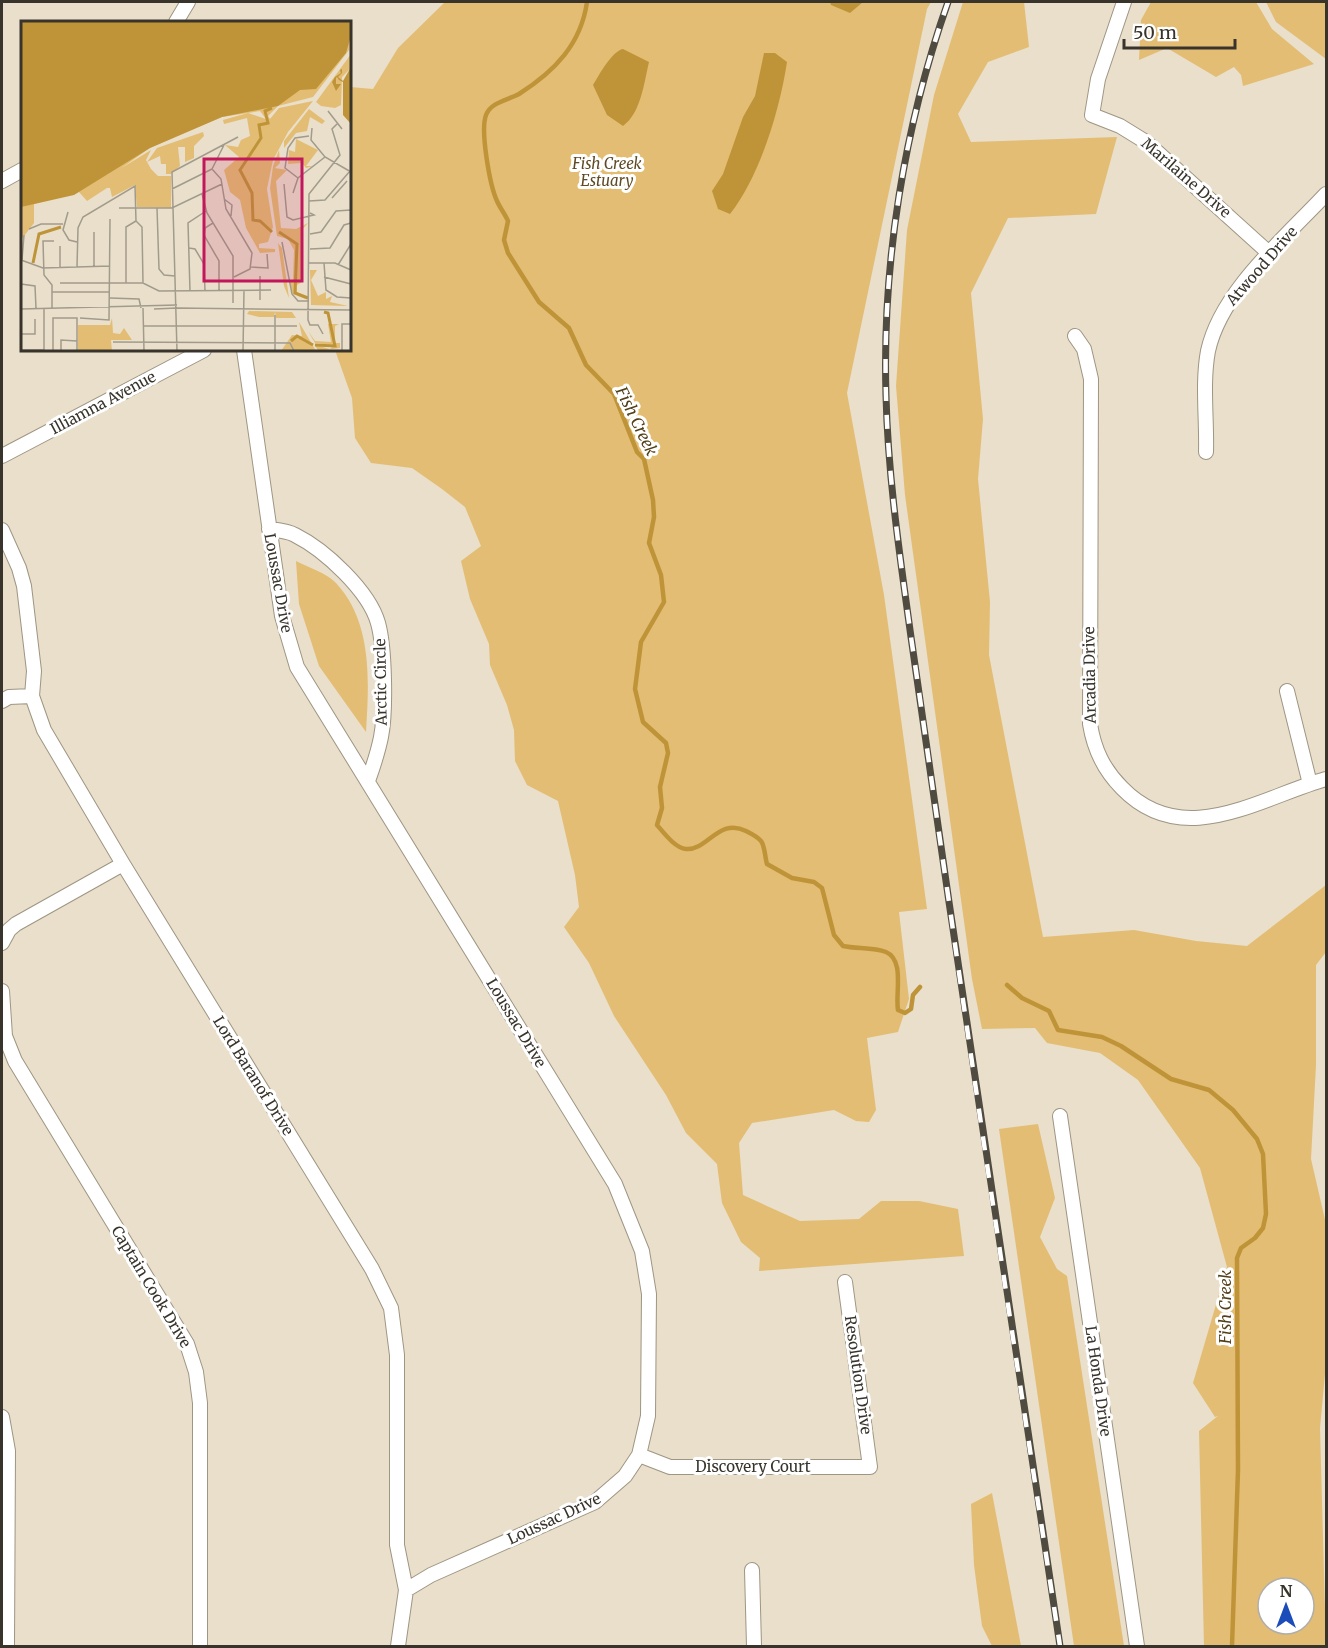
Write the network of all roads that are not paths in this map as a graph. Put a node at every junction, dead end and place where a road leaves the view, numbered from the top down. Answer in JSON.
{"nodes":[{"id":1,"x":188,"y":2,"type":"edge"},
{"id":2,"x":1124,"y":2,"type":"edge"},
{"id":3,"x":177,"y":21,"type":"edge"},
{"id":4,"x":21,"y":171,"type":"edge"},
{"id":5,"x":2,"y":181,"type":"edge"},
{"id":6,"x":1326,"y":194,"type":"edge"},
{"id":7,"x":1270,"y":254,"type":"junction"},
{"id":8,"x":1075,"y":336,"type":"dead end"},
{"id":9,"x":202,"y":351,"type":"edge"},
{"id":10,"x":244,"y":351,"type":"edge"},
{"id":11,"x":1206,"y":452,"type":"dead end"},
{"id":12,"x":2,"y":456,"type":"edge"},
{"id":13,"x":269,"y":529,"type":"junction"},
{"id":14,"x":2,"y":531,"type":"edge"},
{"id":15,"x":1287,"y":691,"type":"dead end"},
{"id":16,"x":32,"y":696,"type":"junction"},
{"id":17,"x":2,"y":701,"type":"edge"},
{"id":18,"x":1326,"y":779,"type":"edge"},
{"id":19,"x":368,"y":781,"type":"junction"},
{"id":20,"x":1310,"y":784,"type":"junction"},
{"id":21,"x":123,"y":864,"type":"junction"},
{"id":22,"x":2,"y":943,"type":"edge"},
{"id":23,"x":2,"y":991,"type":"edge"},
{"id":24,"x":1060,"y":1116,"type":"dead end"},
{"id":25,"x":845,"y":1282,"type":"dead end"},
{"id":26,"x":2,"y":1417,"type":"edge"},
{"id":27,"x":639,"y":1455,"type":"junction"},
{"id":28,"x":870,"y":1467,"type":"joint"},
{"id":29,"x":752,"y":1570,"type":"dead end"},
{"id":30,"x":406,"y":1590,"type":"junction"},
{"id":31,"x":7,"y":1647,"type":"edge"},
{"id":32,"x":200,"y":1647,"type":"edge"},
{"id":33,"x":398,"y":1647,"type":"edge"},
{"id":34,"x":754,"y":1647,"type":"edge"},
{"id":35,"x":1137,"y":1647,"type":"edge"}],
"edges":[{"from":1,"to":3,"type":"street"},
{"from":2,"to":7,"type":"street","name":"Marilaine Drive"},
{"from":4,"to":5,"type":"street"},
{"from":6,"to":7,"type":"street","name":"Atwood Drive"},
{"from":7,"to":11,"type":"street","name":"Atwood Drive"},
{"from":8,"to":20,"type":"street","name":"Arcadia Drive"},
{"from":9,"to":12,"type":"street","name":"Illiamna Avenue"},
{"from":10,"to":13,"type":"street","name":"Loussac Drive"},
{"from":13,"to":19,"type":"street","name":"Loussac Drive"},
{"from":13,"to":19,"type":"street","name":"Arctic Circle"},
{"from":14,"to":16,"type":"street","name":"Lord Baranof Drive"},
{"from":15,"to":20,"type":"street"},
{"from":16,"to":17,"type":"street"},
{"from":16,"to":21,"type":"street","name":"Lord Baranof Drive"},
{"from":18,"to":20,"type":"street","name":"Arcadia Drive"},
{"from":19,"to":27,"type":"street","name":"Loussac Drive"},
{"from":21,"to":22,"type":"street"},
{"from":21,"to":30,"type":"street","name":"Lord Baranof Drive"},
{"from":23,"to":32,"type":"street","name":"Captain Cook Drive"},
{"from":24,"to":35,"type":"street","name":"La Honda Drive"},
{"from":25,"to":28,"type":"street","name":"Resolution Drive"},
{"from":26,"to":31,"type":"street"},
{"from":27,"to":28,"type":"street","name":"Discovery Court"},
{"from":27,"to":30,"type":"street","name":"Loussac Drive"},
{"from":29,"to":34,"type":"street"},
{"from":30,"to":33,"type":"street","name":"Lord Baranof Drive"}]}
